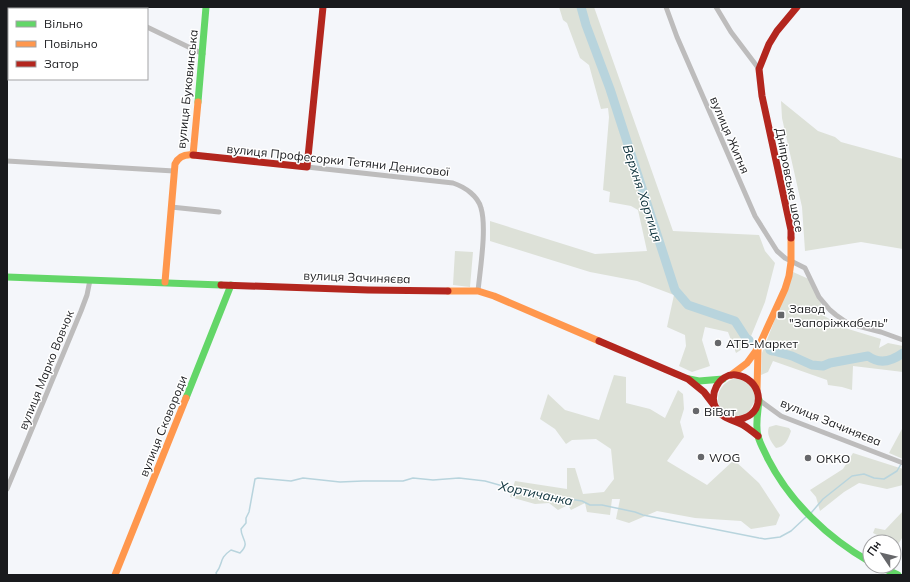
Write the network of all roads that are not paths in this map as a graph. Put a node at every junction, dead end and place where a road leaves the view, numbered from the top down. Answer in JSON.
{"nodes":[{"id":1,"x":206,"y":7,"type":"edge"},
{"id":2,"x":324,"y":7,"type":"edge"},
{"id":3,"x":666,"y":7,"type":"edge"},
{"id":4,"x":716,"y":7,"type":"edge"},
{"id":5,"x":797,"y":7,"type":"edge"},
{"id":6,"x":148,"y":27,"type":"edge"},
{"id":7,"x":203,"y":54,"type":"junction"},
{"id":8,"x":759,"y":69,"type":"junction"},
{"id":9,"x":193,"y":155,"type":"junction"},
{"id":10,"x":7,"y":161,"type":"edge"},
{"id":11,"x":307,"y":167,"type":"junction"},
{"id":12,"x":174,"y":171,"type":"junction"},
{"id":13,"x":171,"y":207,"type":"junction"},
{"id":14,"x":219,"y":212,"type":"dead end"},
{"id":15,"x":792,"y":262,"type":"junction"},
{"id":16,"x":7,"y":277,"type":"edge"},
{"id":17,"x":90,"y":280,"type":"junction"},
{"id":18,"x":165,"y":282,"type":"junction"},
{"id":19,"x":231,"y":285,"type":"junction"},
{"id":20,"x":478,"y":291,"type":"junction"},
{"id":21,"x":903,"y":340,"type":"edge"},
{"id":22,"x":758,"y":348,"type":"junction"},
{"id":23,"x":731,"y":375,"type":"junction"},
{"id":24,"x":688,"y":379,"type":"junction"},
{"id":25,"x":723,"y":379,"type":"junction"},
{"id":26,"x":758,"y":390,"type":"junction"},
{"id":27,"x":759,"y":400,"type":"junction"},
{"id":28,"x":716,"y":409,"type":"junction"},
{"id":29,"x":732,"y":420,"type":"junction"},
{"id":30,"x":758,"y":436,"type":"junction"},
{"id":31,"x":900,"y":462,"type":"edge"},
{"id":32,"x":7,"y":489,"type":"edge"},
{"id":33,"x":862,"y":557,"type":"edge"},
{"id":34,"x":115,"y":575,"type":"edge"}],
"edges":[{"from":1,"to":7,"type":"street","name":"вулиця Буковинська"},
{"from":2,"to":11,"type":"street"},
{"from":3,"to":15,"type":"street","name":"вулиця Житня"},
{"from":4,"to":8,"type":"street"},
{"from":5,"to":8,"type":"street","name":"Дніпровське шосе"},
{"from":6,"to":7,"type":"street"},
{"from":7,"to":9,"type":"street","name":"вулиця Буковинська"},
{"from":8,"to":15,"type":"street","name":"Дніпровське шосе"},
{"from":9,"to":11,"type":"street","name":"вулиця Професорки Тетяни Денисової"},
{"from":9,"to":12,"type":"street","name":"вулиця Буковинська"},
{"from":10,"to":12,"type":"street"},
{"from":11,"to":20,"type":"street","name":"вулиця Професорки Тетяни Денисової"},
{"from":12,"to":13,"type":"street","name":"вулиця Буковинська"},
{"from":13,"to":14,"type":"street"},
{"from":13,"to":18,"type":"street","name":"вулиця Буковинська"},
{"from":15,"to":21,"type":"street","name":"вулиця Житня"},
{"from":15,"to":22,"type":"street","name":"Дніпровське шосе"},
{"from":16,"to":17,"type":"street","name":"вулиця Зачиняєва"},
{"from":17,"to":18,"type":"street","name":"вулиця Зачиняєва"},
{"from":17,"to":32,"type":"street","name":"вулиця Марко Вовчок"},
{"from":18,"to":19,"type":"street","name":"вулиця Зачиняєва"},
{"from":19,"to":20,"type":"street","name":"вулиця Зачиняєва"},
{"from":19,"to":34,"type":"street","name":"вулиця Сковороди"},
{"from":20,"to":24,"type":"street","name":"вулиця Зачиняєва"},
{"from":22,"to":23,"type":"street","name":"Дніпровське шосе"},
{"from":22,"to":26,"type":"street"},
{"from":23,"to":25,"type":"street"},
{"from":23,"to":26,"type":"street"},
{"from":24,"to":25,"type":"street"},
{"from":24,"to":28,"type":"street"},
{"from":25,"to":28,"type":"street"},
{"from":26,"to":27,"type":"street"},
{"from":27,"to":29,"type":"street"},
{"from":27,"to":30,"type":"street"},
{"from":27,"to":31,"type":"street","name":"вулиця Зачиняєва"},
{"from":28,"to":29,"type":"street"},
{"from":29,"to":30,"type":"street"},
{"from":30,"to":33,"type":"street"}]}
